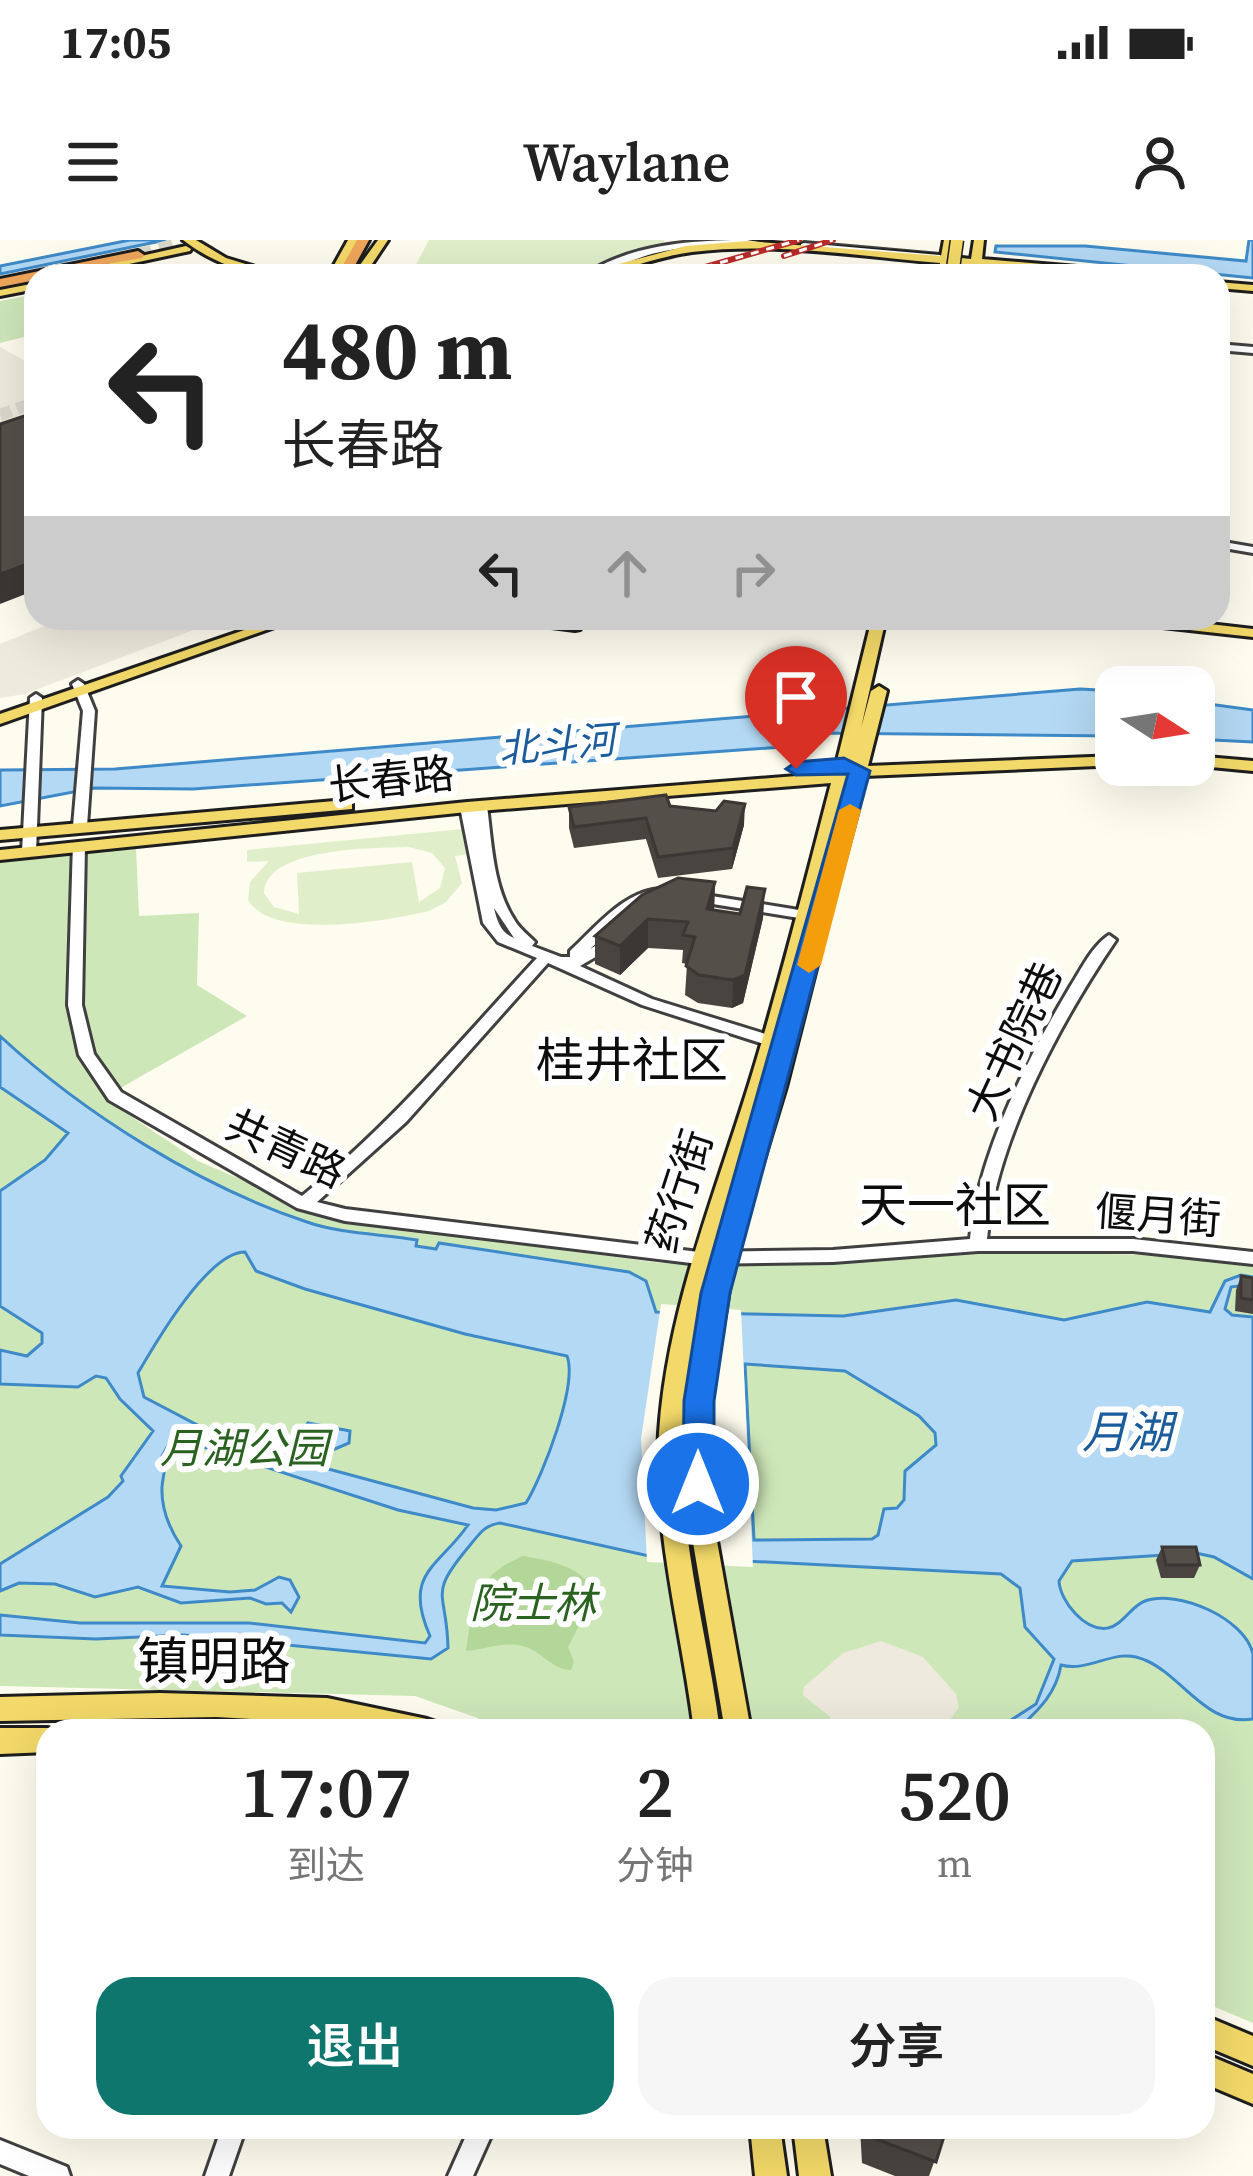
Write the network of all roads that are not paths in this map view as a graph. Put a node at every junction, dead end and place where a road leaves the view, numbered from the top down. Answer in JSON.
{"nodes":[{"id":1,"x":379,"y":240,"type":"edge"},
{"id":2,"x":668,"y":240,"type":"edge"},
{"id":3,"x":678,"y":240,"type":"edge"},
{"id":4,"x":190,"y":245,"type":"edge"},
{"id":5,"x":693,"y":245,"type":"junction"},
{"id":6,"x":658,"y":252,"type":"junction"},
{"id":7,"x":137,"y":255,"type":"tunnel mouth"},
{"id":8,"x":368,"y":260,"type":"joint"},
{"id":9,"x":100,"y":264,"type":"edge"},
{"id":10,"x":108,"y":264,"type":"edge"},
{"id":11,"x":127,"y":264,"type":"edge"},
{"id":12,"x":233,"y":264,"type":"edge"},
{"id":13,"x":245,"y":264,"type":"edge"},
{"id":14,"x":366,"y":264,"type":"edge"},
{"id":15,"x":623,"y":264,"type":"edge"},
{"id":16,"x":631,"y":264,"type":"edge"},
{"id":17,"x":645,"y":264,"type":"edge"},
{"id":18,"x":887,"y":264,"type":"edge"},
{"id":19,"x":906,"y":264,"type":"edge"},
{"id":20,"x":998,"y":264,"type":"edge"},
{"id":21,"x":234,"y":630,"type":"edge"},
{"id":22,"x":257,"y":630,"type":"edge"},
{"id":23,"x":879,"y":630,"type":"edge"},
{"id":24,"x":889,"y":630,"type":"edge"},
{"id":25,"x":81,"y":688,"type":"junction"},
{"id":26,"x":872,"y":694,"type":"junction"},
{"id":27,"x":36,"y":703,"type":"junction"},
{"id":28,"x":0,"y":714,"type":"edge"},
{"id":29,"x":1095,"y":762,"type":"edge"},
{"id":30,"x":1215,"y":763,"type":"edge"},
{"id":31,"x":1253,"y":766,"type":"edge"},
{"id":32,"x":851,"y":770,"type":"junction"},
{"id":33,"x":474,"y":806,"type":"junction"},
{"id":34,"x":80,"y":826,"type":"junction"},
{"id":35,"x":0,"y":835,"type":"edge"},
{"id":36,"x":28,"y":842,"type":"junction"},
{"id":37,"x":78,"y":846,"type":"junction"},
{"id":38,"x":0,"y":855,"type":"edge"},
{"id":39,"x":806,"y":911,"type":"junction"},
{"id":40,"x":1109,"y":940,"type":"dead end"},
{"id":41,"x":552,"y":960,"type":"junction"},
{"id":42,"x":770,"y":1041,"type":"junction"},
{"id":43,"x":303,"y":1204,"type":"junction"},
{"id":44,"x":978,"y":1245,"type":"junction"},
{"id":45,"x":699,"y":1258,"type":"junction"},
{"id":46,"x":724,"y":1258,"type":"junction"},
{"id":47,"x":1253,"y":1258,"type":"edge"},
{"id":48,"x":705,"y":1285,"type":"junction"},
{"id":49,"x":0,"y":1709,"type":"edge"},
{"id":50,"x":386,"y":1719,"type":"edge"},
{"id":51,"x":705,"y":1719,"type":"edge"},
{"id":52,"x":736,"y":1719,"type":"edge"},
{"id":53,"x":36,"y":1740,"type":"edge"},
{"id":54,"x":0,"y":1741,"type":"edge"},
{"id":55,"x":1215,"y":2035,"type":"edge"},
{"id":56,"x":1253,"y":2051,"type":"edge"},
{"id":57,"x":1215,"y":2073,"type":"edge"},
{"id":58,"x":1253,"y":2089,"type":"edge"},
{"id":59,"x":230,"y":2139,"type":"edge"},
{"id":60,"x":477,"y":2139,"type":"edge"},
{"id":61,"x":766,"y":2139,"type":"edge"},
{"id":62,"x":810,"y":2139,"type":"edge"},
{"id":63,"x":0,"y":2152,"type":"edge"},
{"id":64,"x":58,"y":2176,"type":"edge"},
{"id":65,"x":217,"y":2176,"type":"edge"},
{"id":66,"x":460,"y":2176,"type":"edge"},
{"id":67,"x":771,"y":2176,"type":"edge"},
{"id":68,"x":815,"y":2176,"type":"edge"}],
"edges":[{"from":1,"to":8,"type":"highway"},
{"from":2,"to":6,"type":"street"},
{"from":3,"to":5,"type":"street"},
{"from":4,"to":10,"type":"main road"},
{"from":4,"to":11,"type":"main road"},
{"from":4,"to":12,"type":"main road"},
{"from":4,"to":13,"type":"main road"},
{"from":5,"to":6,"type":"street"},
{"from":5,"to":19,"type":"street"},
{"from":6,"to":15,"type":"street"},
{"from":7,"to":9,"type":"highway"},
{"from":8,"to":14,"type":"main road"},
{"from":16,"to":20,"type":"main road"},
{"from":17,"to":18,"type":"main road"},
{"from":21,"to":25,"type":"main road"},
{"from":22,"to":25,"type":"main road"},
{"from":23,"to":26,"type":"main road","name":"药行街"},
{"from":24,"to":26,"type":"main road","name":"药行街"},
{"from":25,"to":27,"type":"main road"},
{"from":25,"to":34,"type":"street"},
{"from":26,"to":32,"type":"main road","name":"药行街"},
{"from":27,"to":28,"type":"main road"},
{"from":27,"to":36,"type":"street"},
{"from":29,"to":32,"type":"main road","name":"长春路"},
{"from":30,"to":31,"type":"main road"},
{"from":32,"to":33,"type":"main road","name":"长春路"},
{"from":32,"to":34,"type":"main road","name":"长春路"},
{"from":32,"to":39,"type":"main road","name":"药行街"},
{"from":32,"to":46,"type":"main road","name":"药行街"},
{"from":33,"to":37,"type":"main road","name":"长春路"},
{"from":33,"to":39,"type":"street"},
{"from":33,"to":41,"type":"street"},
{"from":34,"to":36,"type":"main road","name":"长春路"},
{"from":34,"to":37,"type":"main road"},
{"from":35,"to":36,"type":"main road","name":"长春路"},
{"from":36,"to":37,"type":"main road","name":"长春路"},
{"from":36,"to":38,"type":"main road","name":"长春路"},
{"from":37,"to":43,"type":"street","name":"共青路"},
{"from":39,"to":41,"type":"street"},
{"from":39,"to":42,"type":"main road","name":"药行街"},
{"from":40,"to":44,"type":"street","name":"大书院巷"},
{"from":41,"to":42,"type":"street"},
{"from":41,"to":43,"type":"street"},
{"from":42,"to":45,"type":"main road","name":"药行街"},
{"from":43,"to":45,"type":"street","name":"共青路"},
{"from":44,"to":46,"type":"street","name":"偃月街"},
{"from":44,"to":47,"type":"street","name":"偃月街"},
{"from":45,"to":46,"type":"street","name":"偃月街"},
{"from":45,"to":48,"type":"main road","name":"药行街"},
{"from":46,"to":48,"type":"main road","name":"药行街"},
{"from":48,"to":51,"type":"main road","name":"药行街"},
{"from":48,"to":52,"type":"main road","name":"药行街"},
{"from":49,"to":50,"type":"main road","name":"镇明路"},
{"from":53,"to":54,"type":"main road"},
{"from":55,"to":56,"type":"main road"},
{"from":57,"to":58,"type":"main road"},
{"from":59,"to":65,"type":"street"},
{"from":60,"to":66,"type":"street"},
{"from":61,"to":67,"type":"main road"},
{"from":62,"to":68,"type":"main road"},
{"from":63,"to":64,"type":"street"}]}
